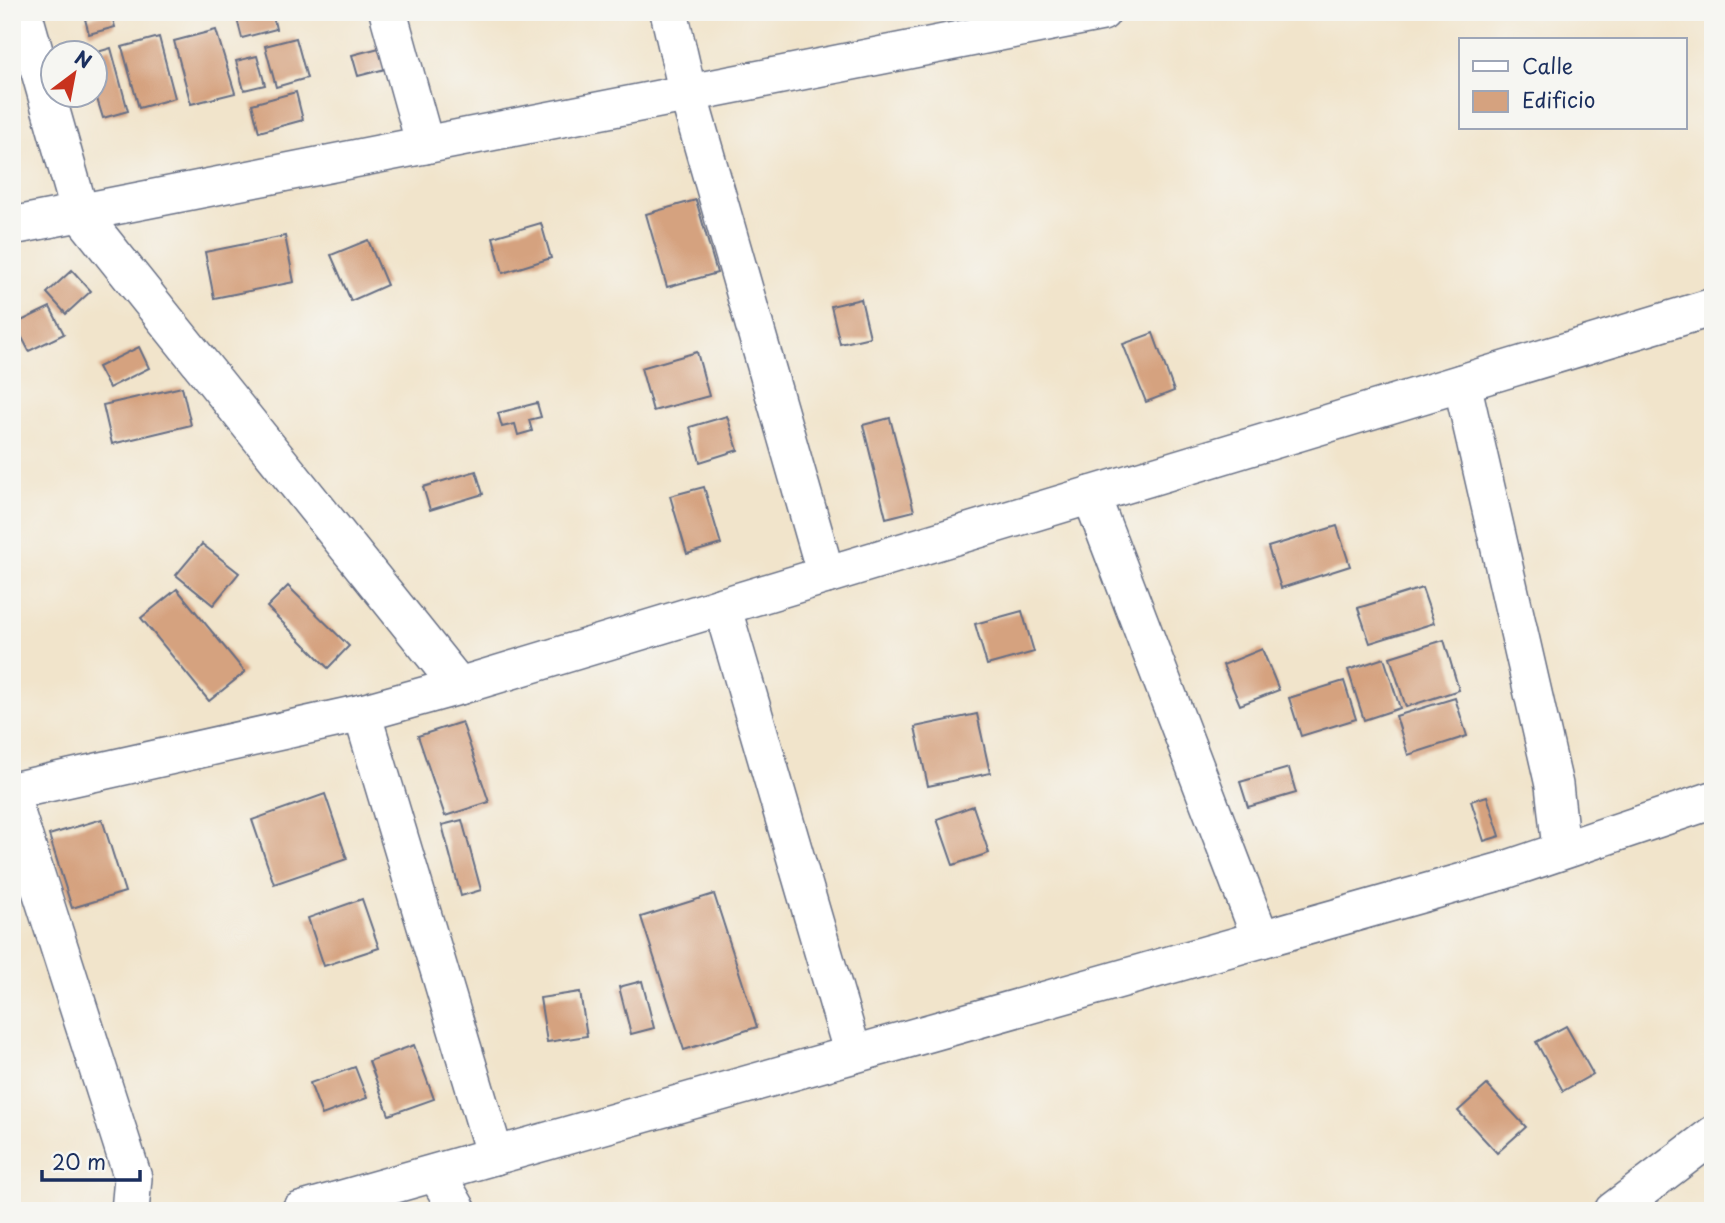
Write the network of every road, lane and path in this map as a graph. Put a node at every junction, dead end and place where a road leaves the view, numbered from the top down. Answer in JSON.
{"nodes":[{"id":1,"x":23,"y":12,"type":"edge"},
{"id":2,"x":388,"y":12,"type":"edge"},
{"id":3,"x":669,"y":12,"type":"edge"},
{"id":4,"x":1102,"y":12,"type":"edge"},
{"id":5,"x":1025,"y":20,"type":"edge"},
{"id":6,"x":688,"y":94,"type":"junction"},
{"id":7,"x":425,"y":145,"type":"junction"},
{"id":8,"x":80,"y":213,"type":"junction"},
{"id":9,"x":12,"y":226,"type":"edge"},
{"id":10,"x":1713,"y":307,"type":"edge"},
{"id":11,"x":1462,"y":383,"type":"junction"},
{"id":12,"x":1091,"y":495,"type":"junction"},
{"id":13,"x":826,"y":575,"type":"junction"},
{"id":14,"x":723,"y":606,"type":"junction"},
{"id":15,"x":459,"y":686,"type":"junction"},
{"id":16,"x":362,"y":713,"type":"junction"},
{"id":17,"x":12,"y":791,"type":"edge"},
{"id":18,"x":12,"y":800,"type":"edge"},
{"id":19,"x":1713,"y":800,"type":"edge"},
{"id":20,"x":1561,"y":849,"type":"junction"},
{"id":21,"x":1261,"y":939,"type":"junction"},
{"id":22,"x":853,"y":1054,"type":"junction"},
{"id":23,"x":1713,"y":1135,"type":"edge"},
{"id":24,"x":495,"y":1156,"type":"junction"},
{"id":25,"x":436,"y":1173,"type":"junction"},
{"id":26,"x":130,"y":1211,"type":"edge"},
{"id":27,"x":300,"y":1211,"type":"edge"},
{"id":28,"x":458,"y":1211,"type":"edge"},
{"id":29,"x":1613,"y":1211,"type":"edge"}],
"edges":[{"from":1,"to":8,"type":"street"},
{"from":2,"to":7,"type":"street"},
{"from":3,"to":6,"type":"street"},
{"from":4,"to":5,"type":"street"},
{"from":5,"to":6,"type":"street"},
{"from":6,"to":7,"type":"street"},
{"from":6,"to":13,"type":"street"},
{"from":7,"to":8,"type":"street"},
{"from":8,"to":9,"type":"street"},
{"from":8,"to":15,"type":"street"},
{"from":10,"to":11,"type":"street"},
{"from":11,"to":12,"type":"street"},
{"from":11,"to":20,"type":"street"},
{"from":12,"to":13,"type":"street"},
{"from":12,"to":21,"type":"street"},
{"from":13,"to":14,"type":"street"},
{"from":14,"to":15,"type":"street"},
{"from":14,"to":22,"type":"street"},
{"from":15,"to":16,"type":"street"},
{"from":16,"to":17,"type":"street"},
{"from":16,"to":24,"type":"street"},
{"from":18,"to":26,"type":"street"},
{"from":19,"to":20,"type":"street"},
{"from":20,"to":21,"type":"street"},
{"from":21,"to":22,"type":"street"},
{"from":22,"to":24,"type":"street"},
{"from":23,"to":29,"type":"street"},
{"from":24,"to":25,"type":"street"},
{"from":25,"to":27,"type":"street"},
{"from":25,"to":28,"type":"street"}]}
